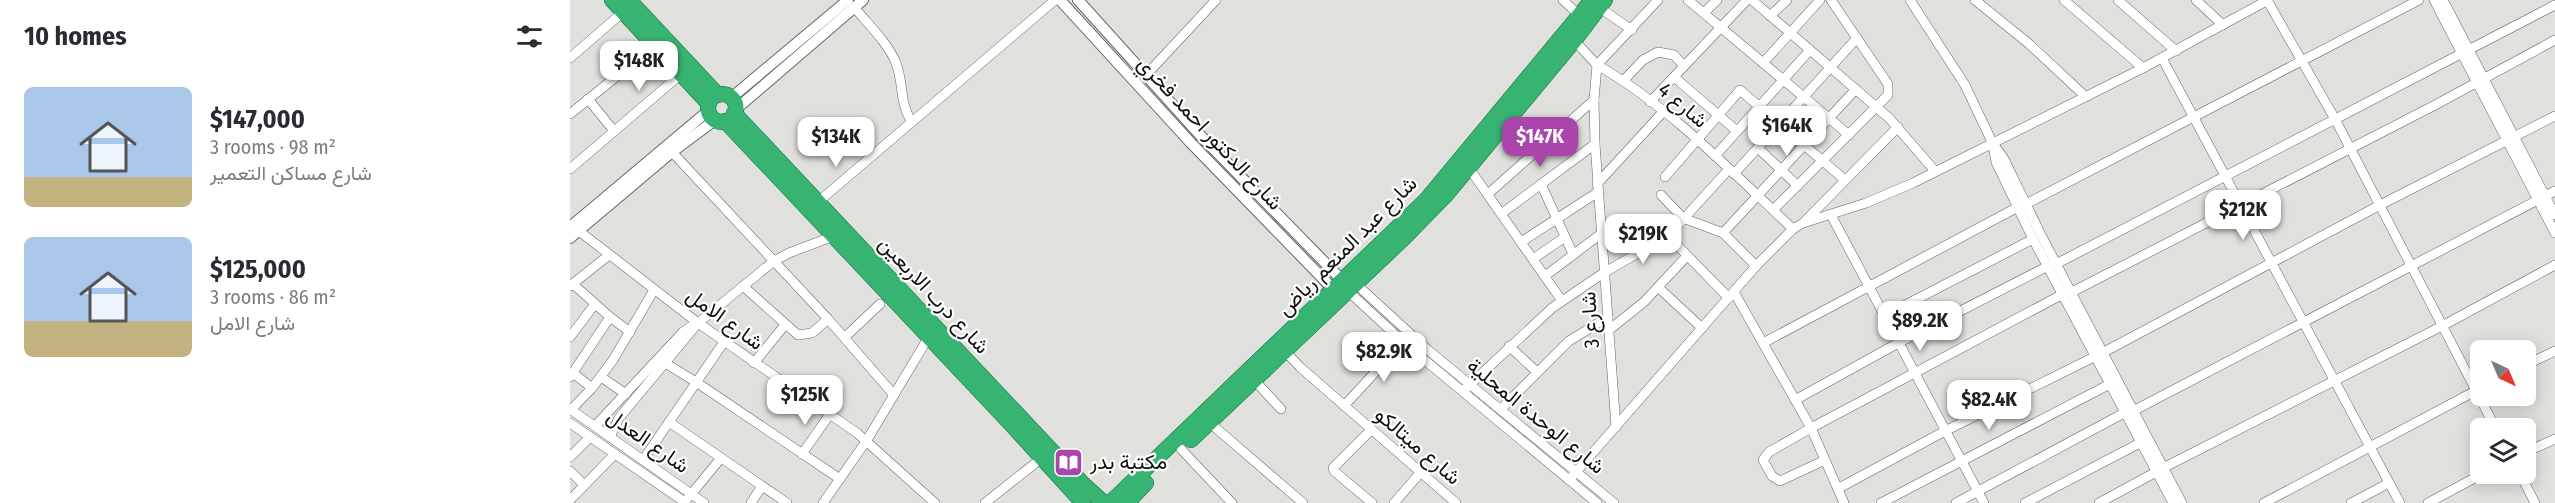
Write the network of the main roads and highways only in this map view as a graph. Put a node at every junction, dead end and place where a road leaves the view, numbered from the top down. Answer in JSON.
{"nodes":[{"id":1,"x":612,"y":0,"type":"edge"},
{"id":2,"x":1599,"y":3,"type":"edge"},
{"id":3,"x":626,"y":6,"type":"edge"},
{"id":4,"x":1571,"y":36,"type":"junction"},
{"id":5,"x":722,"y":109,"type":"junction"},
{"id":6,"x":1415,"y":219,"type":"junction"},
{"id":7,"x":932,"y":331,"type":"junction"},
{"id":8,"x":1281,"y":348,"type":"junction"},
{"id":9,"x":1026,"y":431,"type":"junction"},
{"id":10,"x":1083,"y":503,"type":"edge"},
{"id":11,"x":1104,"y":503,"type":"edge"},
{"id":12,"x":1110,"y":503,"type":"edge"},
{"id":13,"x":1127,"y":503,"type":"edge"}],
"edges":[{"from":1,"to":3,"type":"highway","name":"شارع درب الاربعين"},
{"from":2,"to":4,"type":"highway","name":"شارع عبد المنعم رياض"},
{"from":2,"to":4,"type":"highway","name":"شارع عبد المنعم رياض"},
{"from":3,"to":5,"type":"highway","name":"شارع درب الاربعين"},
{"from":3,"to":5,"type":"highway","name":"شارع درب الاربعين"},
{"from":4,"to":6,"type":"highway","name":"شارع عبد المنعم رياض"},
{"from":4,"to":6,"type":"highway","name":"شارع عبد المنعم رياض"},
{"from":5,"to":7,"type":"highway","name":"شارع درب الاربعين"},
{"from":5,"to":7,"type":"highway","name":"شارع درب الاربعين"},
{"from":6,"to":8,"type":"highway","name":"شارع عبد المنعم رياض"},
{"from":7,"to":9,"type":"highway","name":"شارع درب الاربعين"},
{"from":8,"to":12,"type":"highway","name":"شارع عبد المنعم رياض"},
{"from":8,"to":13,"type":"highway","name":"شارع عبد المنعم رياض"},
{"from":9,"to":10,"type":"highway","name":"شارع درب الاربعين"},
{"from":9,"to":11,"type":"highway","name":"شارع درب الاربعين"}]}
